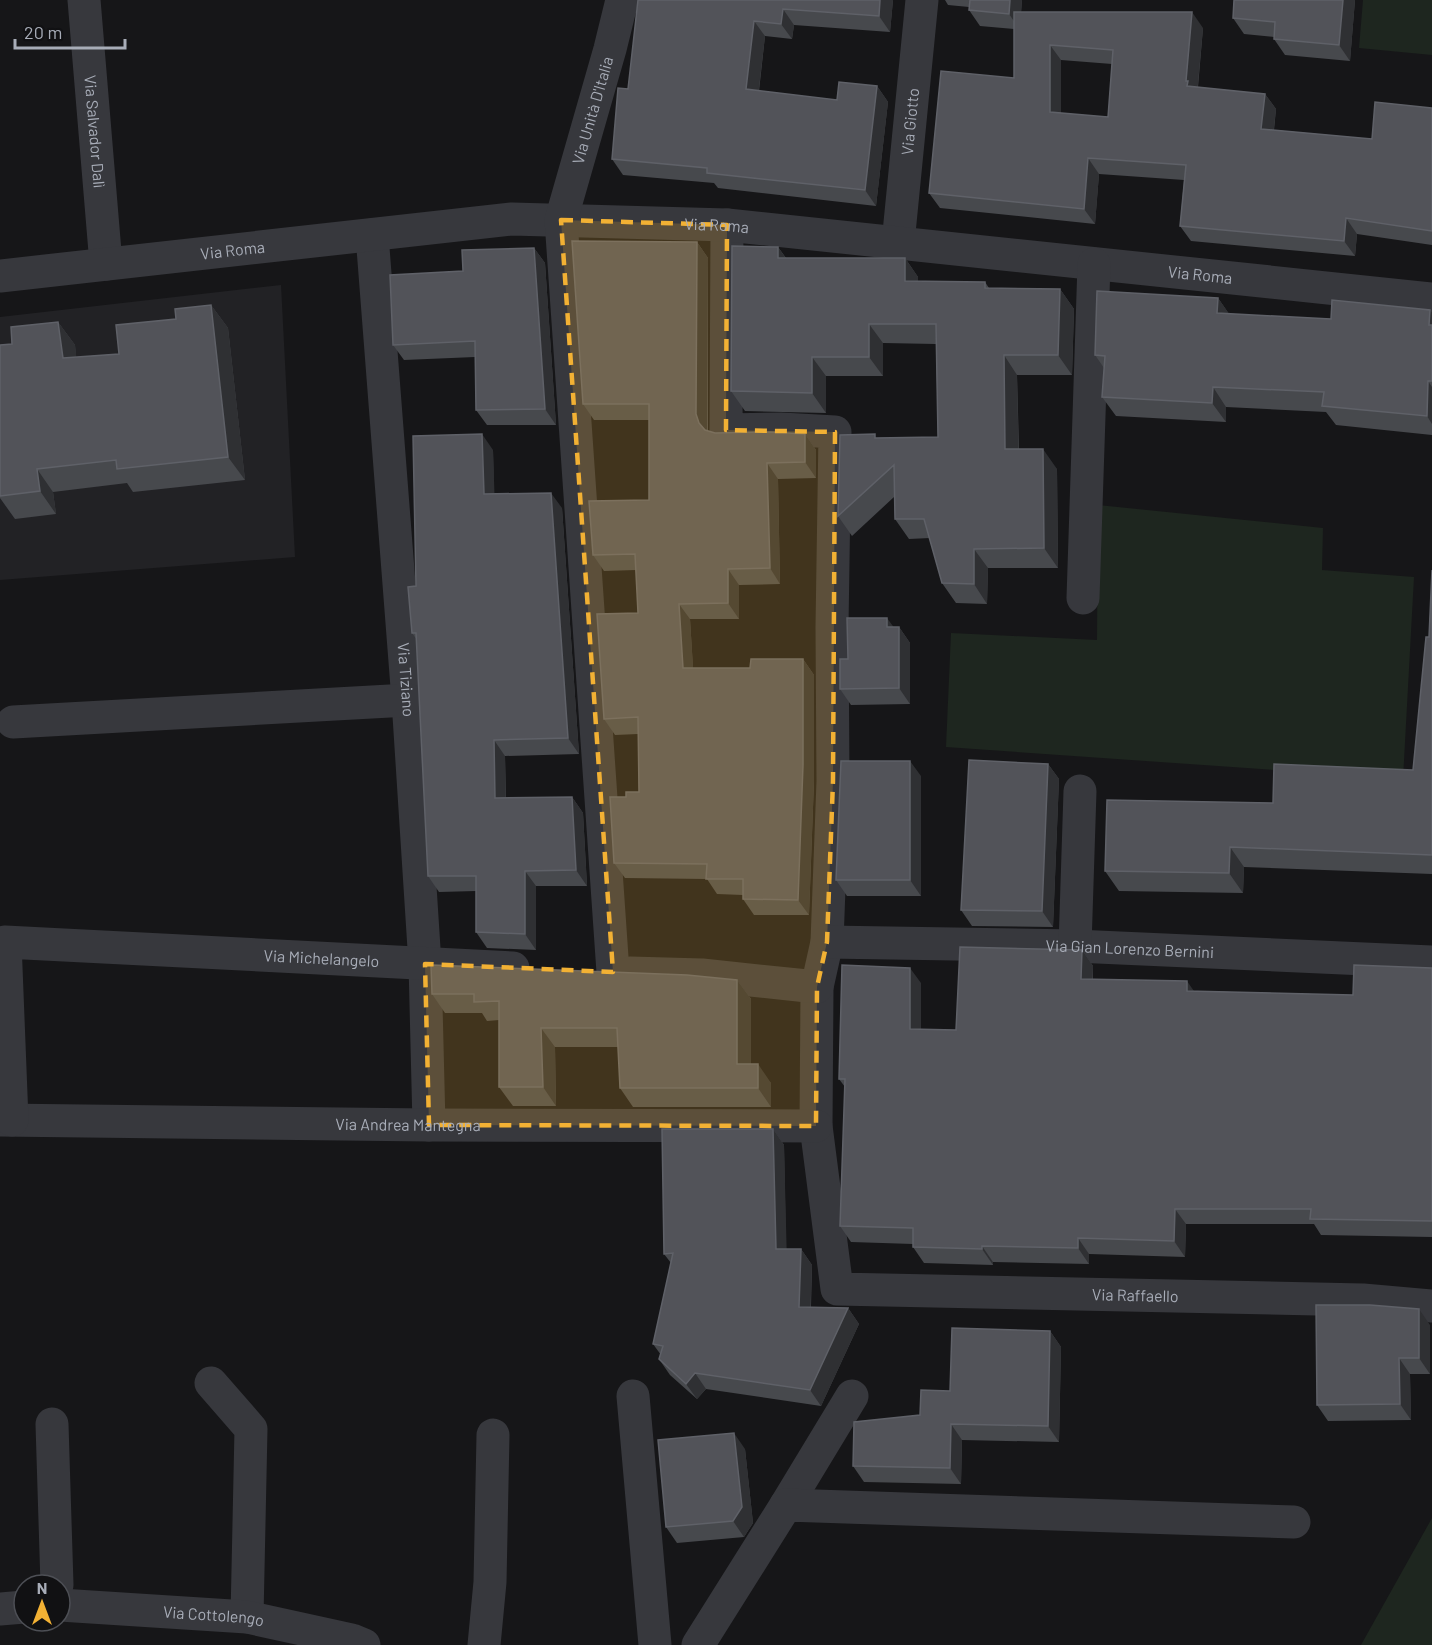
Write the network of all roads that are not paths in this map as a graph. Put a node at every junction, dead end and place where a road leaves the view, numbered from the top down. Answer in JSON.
{"nodes":[{"id":1,"x":84,"y":0,"type":"edge"},
{"id":2,"x":622,"y":0,"type":"edge"},
{"id":3,"x":922,"y":0,"type":"edge"},
{"id":4,"x":561,"y":220,"type":"junction"},
{"id":5,"x":727,"y":225,"type":"junction"},
{"id":6,"x":372,"y":235,"type":"junction"},
{"id":7,"x":898,"y":243,"type":"junction"},
{"id":8,"x":106,"y":264,"type":"junction"},
{"id":9,"x":1094,"y":264,"type":"junction"},
{"id":10,"x":0,"y":276,"type":"edge"},
{"id":11,"x":1432,"y":299,"type":"edge"},
{"id":12,"x":1083,"y":598,"type":"dead end"},
{"id":13,"x":408,"y":700,"type":"junction"},
{"id":14,"x":13,"y":722,"type":"dead end"},
{"id":15,"x":1080,"y":791,"type":"dead end"},
{"id":16,"x":827,"y":942,"type":"junction"},
{"id":17,"x":1075,"y":946,"type":"junction"},
{"id":18,"x":1432,"y":962,"type":"edge"},
{"id":19,"x":425,"y":964,"type":"junction"},
{"id":20,"x":542,"y":969,"type":"edge"},
{"id":21,"x":817,"y":987,"type":"junction"},
{"id":22,"x":6,"y":1120,"type":"edge"},
{"id":23,"x":429,"y":1125,"type":"junction"},
{"id":24,"x":816,"y":1126,"type":"junction"},
{"id":25,"x":1432,"y":1306,"type":"edge"},
{"id":26,"x":211,"y":1383,"type":"dead end"},
{"id":27,"x":633,"y":1396,"type":"dead end"},
{"id":28,"x":852,"y":1396,"type":"dead end"},
{"id":29,"x":52,"y":1424,"type":"dead end"},
{"id":30,"x":494,"y":1435,"type":"dead end"},
{"id":31,"x":786,"y":1505,"type":"junction"},
{"id":32,"x":1294,"y":1522,"type":"dead end"},
{"id":33,"x":57,"y":1573,"type":"edge"},
{"id":34,"x":72,"y":1606,"type":"edge"},
{"id":35,"x":247,"y":1617,"type":"junction"},
{"id":36,"x":364,"y":1645,"type":"edge"},
{"id":37,"x":483,"y":1645,"type":"edge"},
{"id":38,"x":655,"y":1645,"type":"edge"},
{"id":39,"x":698,"y":1645,"type":"edge"}],
"edges":[{"from":1,"to":8,"type":"street","name":"Via Salvador Dalì"},
{"from":2,"to":4,"type":"street","name":"Via Unità D'Italia"},
{"from":3,"to":7,"type":"street","name":"Via Giotto"},
{"from":4,"to":5,"type":"street","name":"Via Roma"},
{"from":4,"to":6,"type":"street","name":"Via Roma"},
{"from":4,"to":21,"type":"street","name":"Via Unità D'Italia"},
{"from":5,"to":7,"type":"street","name":"Via Roma"},
{"from":5,"to":16,"type":"street"},
{"from":6,"to":8,"type":"street","name":"Via Roma"},
{"from":6,"to":13,"type":"street","name":"Via Tiziano"},
{"from":7,"to":9,"type":"street","name":"Via Roma"},
{"from":8,"to":10,"type":"street","name":"Via Roma"},
{"from":9,"to":11,"type":"street","name":"Via Roma"},
{"from":9,"to":12,"type":"street"},
{"from":13,"to":14,"type":"street"},
{"from":13,"to":19,"type":"street","name":"Via Tiziano"},
{"from":15,"to":17,"type":"street"},
{"from":16,"to":17,"type":"street","name":"Via Gian Lorenzo Bernini"},
{"from":16,"to":21,"type":"street"},
{"from":17,"to":18,"type":"street","name":"Via Gian Lorenzo Bernini"},
{"from":19,"to":20,"type":"street","name":"Via Michelangelo"},
{"from":19,"to":22,"type":"street","name":"Via Michelangelo"},
{"from":19,"to":23,"type":"street","name":"Via Tiziano"},
{"from":21,"to":24,"type":"street"},
{"from":22,"to":23,"type":"street","name":"Via Andrea Mantegna"},
{"from":23,"to":24,"type":"street","name":"Via Andrea Mantegna"},
{"from":24,"to":25,"type":"street","name":"Via Raffaello"},
{"from":26,"to":35,"type":"street"},
{"from":27,"to":38,"type":"street"},
{"from":28,"to":31,"type":"street"},
{"from":29,"to":33,"type":"street"},
{"from":30,"to":37,"type":"street"},
{"from":31,"to":32,"type":"street"},
{"from":31,"to":39,"type":"street"},
{"from":34,"to":35,"type":"street","name":"Via Cottolengo"},
{"from":35,"to":36,"type":"street","name":"Via Cottolengo"}]}
